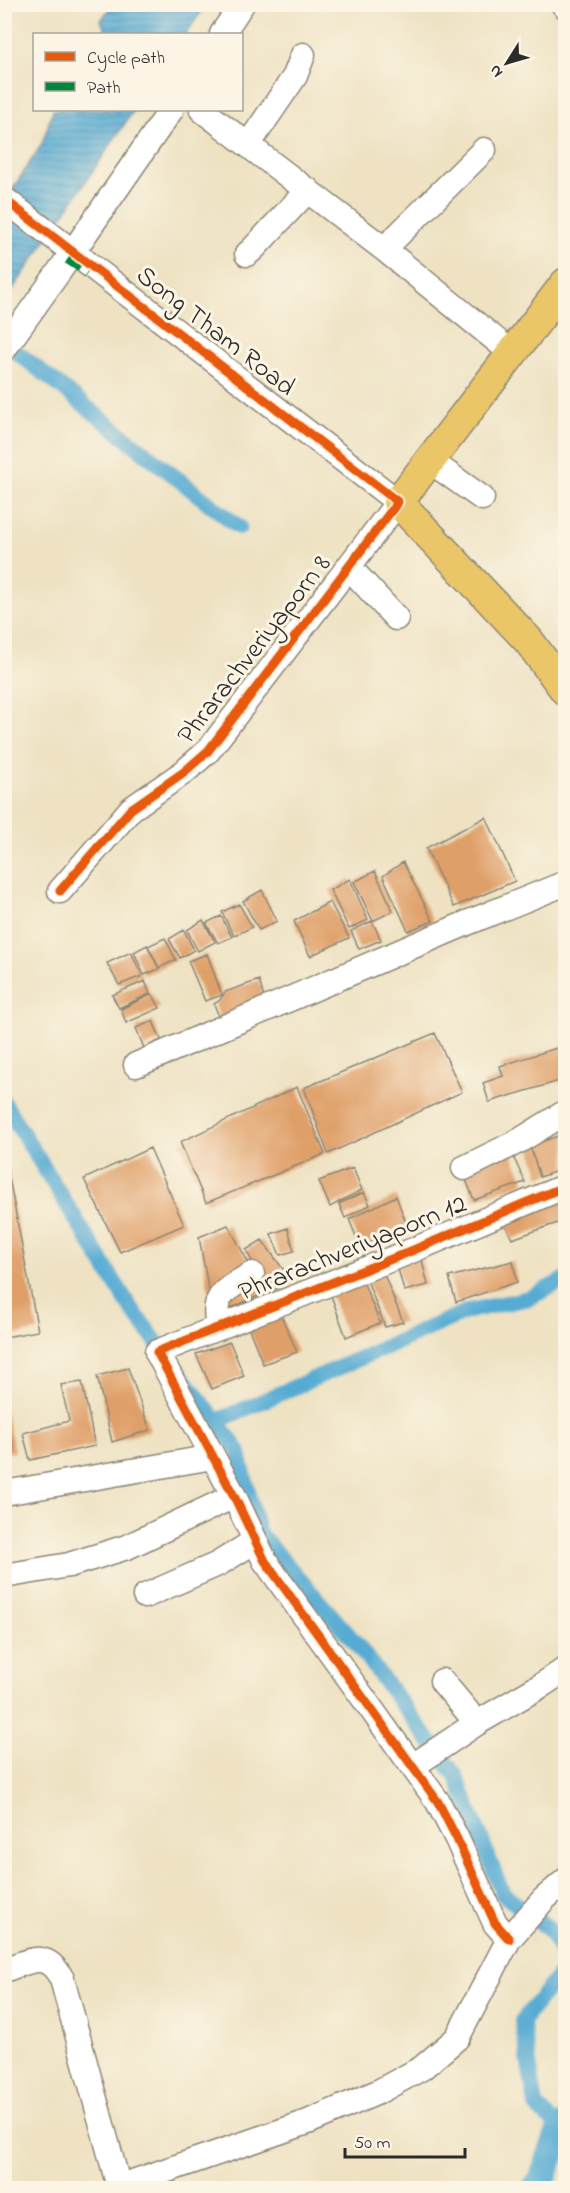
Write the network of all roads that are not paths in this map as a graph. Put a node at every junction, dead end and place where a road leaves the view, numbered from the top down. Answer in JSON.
{"nodes":[{"id":1,"x":242,"y":4,"type":"edge"},
{"id":2,"x":223,"y":33,"type":"edge"},
{"id":3,"x":303,"y":55,"type":"dead end"},
{"id":4,"x":170,"y":111,"type":"edge"},
{"id":5,"x":203,"y":111,"type":"edge"},
{"id":6,"x":249,"y":145,"type":"junction"},
{"id":7,"x":484,"y":150,"type":"dead end"},
{"id":8,"x":308,"y":190,"type":"junction"},
{"id":9,"x":4,"y":199,"type":"edge"},
{"id":10,"x":73,"y":249,"type":"junction"},
{"id":11,"x":384,"y":249,"type":"junction"},
{"id":12,"x":246,"y":254,"type":"dead end"},
{"id":13,"x":563,"y":291,"type":"edge"},
{"id":14,"x":4,"y":349,"type":"edge"},
{"id":15,"x":512,"y":353,"type":"junction"},
{"id":16,"x":430,"y":461,"type":"junction"},
{"id":17,"x":482,"y":498,"type":"dead end"},
{"id":18,"x":398,"y":502,"type":"junction"},
{"id":19,"x":349,"y":567,"type":"junction"},
{"id":20,"x":396,"y":618,"type":"dead end"},
{"id":21,"x":562,"y":677,"type":"edge"},
{"id":22,"x":566,"y":884,"type":"edge"},
{"id":23,"x":60,"y":891,"type":"dead end"},
{"id":24,"x":136,"y":1065,"type":"dead end"},
{"id":25,"x":566,"y":1112,"type":"edge"},
{"id":26,"x":464,"y":1168,"type":"dead end"},
{"id":27,"x":566,"y":1186,"type":"edge"},
{"id":28,"x":252,"y":1274,"type":"dead end"},
{"id":29,"x":219,"y":1328,"type":"junction"},
{"id":30,"x":213,"y":1457,"type":"junction"},
{"id":31,"x":4,"y":1493,"type":"edge"},
{"id":32,"x":234,"y":1496,"type":"junction"},
{"id":33,"x":255,"y":1541,"type":"junction"},
{"id":34,"x":4,"y":1576,"type":"edge"},
{"id":35,"x":145,"y":1596,"type":"dead end"},
{"id":36,"x":566,"y":1669,"type":"edge"},
{"id":37,"x":442,"y":1681,"type":"dead end"},
{"id":38,"x":477,"y":1723,"type":"junction"},
{"id":39,"x":419,"y":1762,"type":"junction"},
{"id":40,"x":566,"y":1880,"type":"edge"},
{"id":41,"x":516,"y":1930,"type":"junction"},
{"id":42,"x":4,"y":1970,"type":"edge"},
{"id":43,"x":117,"y":2188,"type":"edge"}],
"edges":[{"from":1,"to":2,"type":"street"},
{"from":3,"to":6,"type":"street"},
{"from":4,"to":10,"type":"street"},
{"from":5,"to":6,"type":"street"},
{"from":6,"to":8,"type":"street"},
{"from":7,"to":11,"type":"street"},
{"from":8,"to":11,"type":"street"},
{"from":8,"to":12,"type":"street"},
{"from":9,"to":10,"type":"street","name":"Song Tham Road"},
{"from":10,"to":14,"type":"street"},
{"from":10,"to":18,"type":"street","name":"Song Tham Road"},
{"from":11,"to":15,"type":"street"},
{"from":13,"to":15,"type":"main road"},
{"from":15,"to":16,"type":"main road"},
{"from":16,"to":17,"type":"street"},
{"from":16,"to":18,"type":"main road"},
{"from":18,"to":19,"type":"street","name":"Phrarachveriyaporn 8"},
{"from":18,"to":21,"type":"main road"},
{"from":19,"to":20,"type":"street"},
{"from":19,"to":23,"type":"street","name":"Phrarachveriyaporn 8"},
{"from":22,"to":24,"type":"street"},
{"from":25,"to":26,"type":"street"},
{"from":27,"to":29,"type":"street","name":"Phrarachveriyaporn 12"},
{"from":28,"to":29,"type":"street"},
{"from":29,"to":30,"type":"street","name":"Phrarachveriyaporn 12"},
{"from":30,"to":31,"type":"street"},
{"from":30,"to":32,"type":"street"},
{"from":32,"to":33,"type":"street"},
{"from":32,"to":34,"type":"street"},
{"from":33,"to":35,"type":"street"},
{"from":33,"to":39,"type":"street"},
{"from":36,"to":38,"type":"street"},
{"from":37,"to":38,"type":"street"},
{"from":38,"to":39,"type":"street"},
{"from":39,"to":41,"type":"street"},
{"from":40,"to":41,"type":"street"},
{"from":41,"to":43,"type":"street"},
{"from":42,"to":43,"type":"street"}]}
